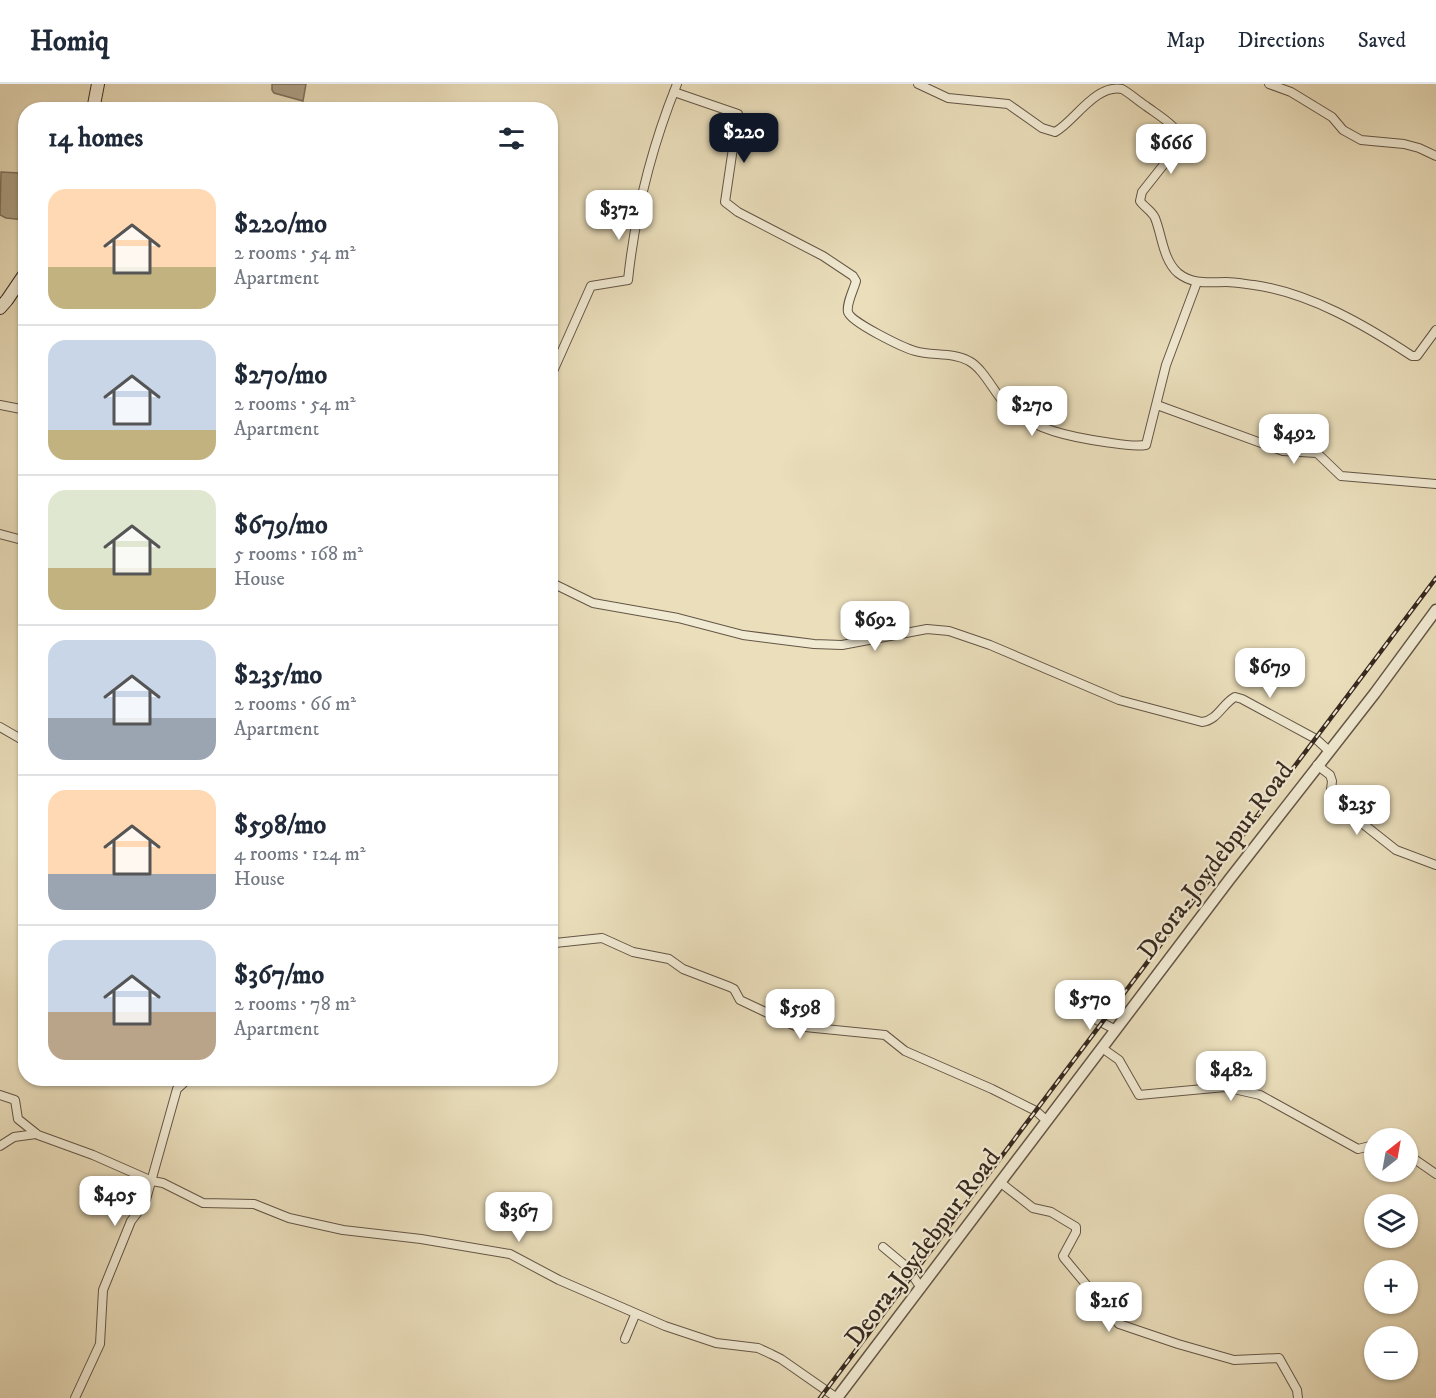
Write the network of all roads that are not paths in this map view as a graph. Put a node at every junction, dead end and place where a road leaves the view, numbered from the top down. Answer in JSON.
{"nodes":[{"id":1,"x":98,"y":84,"type":"edge"},
{"id":2,"x":918,"y":84,"type":"edge"},
{"id":3,"x":1269,"y":84,"type":"edge"},
{"id":4,"x":675,"y":88,"type":"edge"},
{"id":5,"x":95,"y":102,"type":"edge"},
{"id":6,"x":1436,"y":156,"type":"edge"},
{"id":7,"x":1197,"y":282,"type":"junction"},
{"id":8,"x":18,"y":284,"type":"edge"},
{"id":9,"x":0,"y":308,"type":"edge"},
{"id":10,"x":1436,"y":330,"type":"edge"},
{"id":11,"x":558,"y":359,"type":"edge"},
{"id":12,"x":0,"y":405,"type":"edge"},
{"id":13,"x":1157,"y":405,"type":"junction"},
{"id":14,"x":18,"y":408,"type":"edge"},
{"id":15,"x":1436,"y":484,"type":"edge"},
{"id":16,"x":0,"y":534,"type":"edge"},
{"id":17,"x":18,"y":540,"type":"edge"},
{"id":18,"x":558,"y":586,"type":"edge"},
{"id":19,"x":1436,"y":610,"type":"edge"},
{"id":20,"x":0,"y":727,"type":"edge"},
{"id":21,"x":18,"y":737,"type":"edge"},
{"id":22,"x":1329,"y":751,"type":"junction"},
{"id":23,"x":1317,"y":765,"type":"junction"},
{"id":24,"x":1436,"y":865,"type":"edge"},
{"id":25,"x":558,"y":943,"type":"edge"},
{"id":26,"x":1076,"y":1009,"type":"dead end"},
{"id":27,"x":1116,"y":1030,"type":"junction"},
{"id":28,"x":1102,"y":1048,"type":"junction"},
{"id":29,"x":180,"y":1086,"type":"edge"},
{"id":30,"x":0,"y":1095,"type":"edge"},
{"id":31,"x":1047,"y":1121,"type":"junction"},
{"id":32,"x":36,"y":1134,"type":"junction"},
{"id":33,"x":0,"y":1146,"type":"edge"},
{"id":34,"x":1364,"y":1148,"type":"edge"},
{"id":35,"x":1418,"y":1162,"type":"edge"},
{"id":36,"x":1436,"y":1174,"type":"edge"},
{"id":37,"x":152,"y":1181,"type":"junction"},
{"id":38,"x":1000,"y":1183,"type":"junction"},
{"id":39,"x":883,"y":1247,"type":"dead end"},
{"id":40,"x":921,"y":1288,"type":"junction"},
{"id":41,"x":635,"y":1315,"type":"junction"},
{"id":42,"x":625,"y":1339,"type":"dead end"},
{"id":43,"x":75,"y":1398,"type":"edge"},
{"id":44,"x":837,"y":1398,"type":"edge"},
{"id":45,"x":1298,"y":1398,"type":"edge"}],
"edges":[{"from":1,"to":5,"type":"main road"},
{"from":2,"to":7,"type":"street"},
{"from":3,"to":6,"type":"street"},
{"from":4,"to":11,"type":"street"},
{"from":4,"to":13,"type":"street"},
{"from":7,"to":10,"type":"street"},
{"from":7,"to":13,"type":"street"},
{"from":8,"to":9,"type":"main road"},
{"from":12,"to":14,"type":"street"},
{"from":13,"to":15,"type":"street"},
{"from":16,"to":17,"type":"street"},
{"from":18,"to":22,"type":"street"},
{"from":19,"to":22,"type":"street","name":"Deora-Joydebpur Road"},
{"from":20,"to":21,"type":"street"},
{"from":22,"to":23,"type":"street","name":"Deora-Joydebpur Road"},
{"from":23,"to":24,"type":"street"},
{"from":23,"to":27,"type":"street","name":"Deora-Joydebpur Road"},
{"from":25,"to":31,"type":"street"},
{"from":26,"to":27,"type":"street"},
{"from":27,"to":28,"type":"street","name":"Deora-Joydebpur Road"},
{"from":28,"to":31,"type":"street","name":"Deora-Joydebpur Road"},
{"from":28,"to":34,"type":"street"},
{"from":29,"to":37,"type":"street"},
{"from":30,"to":32,"type":"street"},
{"from":31,"to":38,"type":"street","name":"Deora-Joydebpur Road"},
{"from":32,"to":33,"type":"street"},
{"from":32,"to":37,"type":"street"},
{"from":35,"to":36,"type":"street"},
{"from":37,"to":41,"type":"street"},
{"from":37,"to":43,"type":"street"},
{"from":38,"to":40,"type":"street","name":"Deora-Joydebpur Road"},
{"from":38,"to":45,"type":"street"},
{"from":39,"to":40,"type":"street"},
{"from":40,"to":44,"type":"street","name":"Deora-Joydebpur Road"},
{"from":41,"to":42,"type":"street"},
{"from":41,"to":44,"type":"street"}]}
